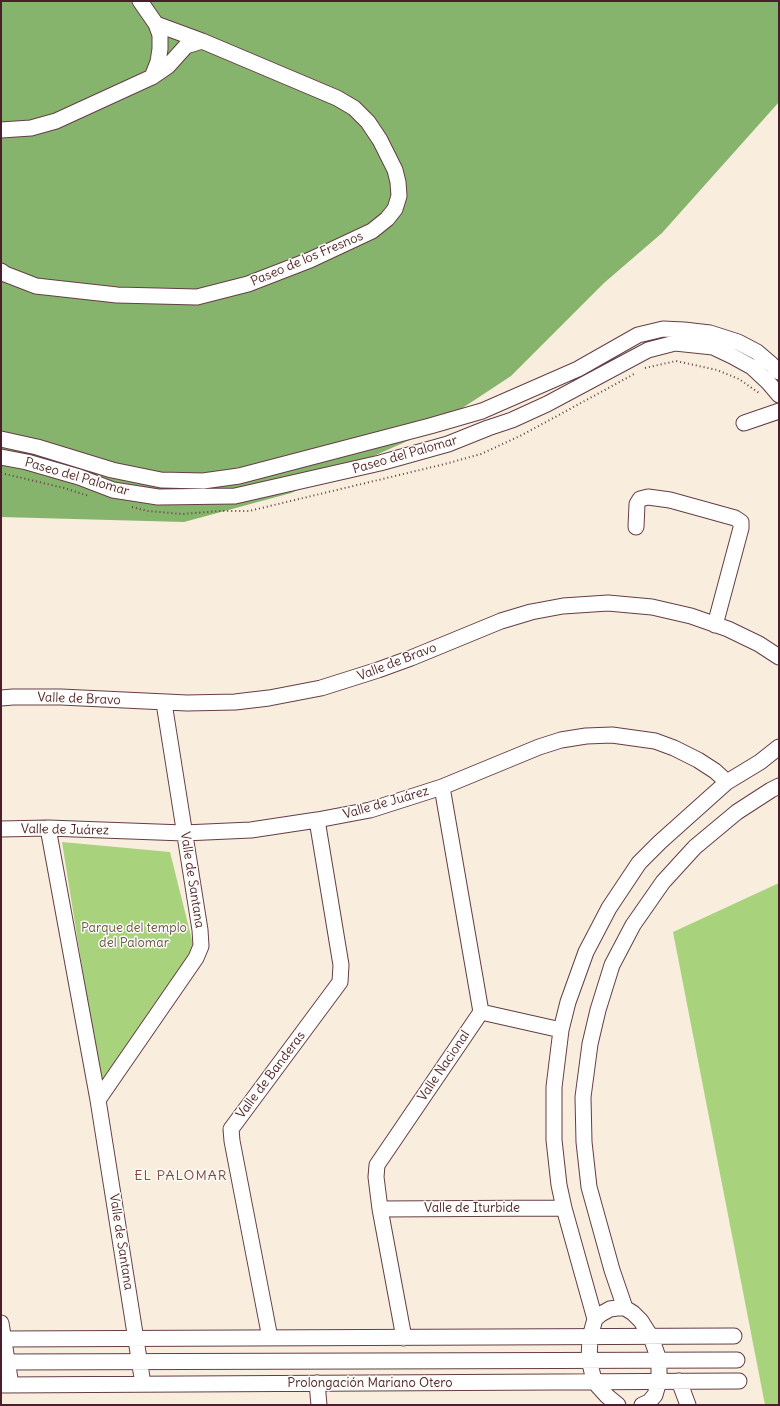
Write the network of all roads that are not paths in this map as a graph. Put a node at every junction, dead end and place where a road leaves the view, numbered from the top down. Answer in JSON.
{"nodes":[{"id":1,"x":140,"y":1,"type":"edge"},
{"id":2,"x":156,"y":24,"type":"junction"},
{"id":3,"x":202,"y":41,"type":"junction"},
{"id":4,"x":152,"y":77,"type":"junction"},
{"id":5,"x":1,"y":130,"type":"edge"},
{"id":6,"x":1,"y":271,"type":"edge"},
{"id":7,"x":578,"y":369,"type":"junction"},
{"id":8,"x":779,"y":372,"type":"edge"},
{"id":9,"x":587,"y":383,"type":"junction"},
{"id":10,"x":779,"y":395,"type":"edge"},
{"id":11,"x":779,"y":411,"type":"edge"},
{"id":12,"x":744,"y":423,"type":"dead end"},
{"id":13,"x":1,"y":439,"type":"edge"},
{"id":14,"x":373,"y":441,"type":"junction"},
{"id":15,"x":1,"y":457,"type":"edge"},
{"id":16,"x":84,"y":461,"type":"junction"},
{"id":17,"x":380,"y":463,"type":"junction"},
{"id":18,"x":79,"y":477,"type":"junction"},
{"id":19,"x":636,"y":527,"type":"dead end"},
{"id":20,"x":715,"y":625,"type":"junction"},
{"id":21,"x":779,"y":657,"type":"edge"},
{"id":22,"x":1,"y":698,"type":"edge"},
{"id":23,"x":164,"y":703,"type":"junction"},
{"id":24,"x":779,"y":747,"type":"edge"},
{"id":25,"x":727,"y":782,"type":"junction"},
{"id":26,"x":779,"y":786,"type":"edge"},
{"id":27,"x":442,"y":787,"type":"junction"},
{"id":28,"x":317,"y":820,"type":"junction"},
{"id":29,"x":48,"y":828,"type":"junction"},
{"id":30,"x":1,"y":829,"type":"edge"},
{"id":31,"x":184,"y":833,"type":"junction"},
{"id":32,"x":481,"y":1012,"type":"junction"},
{"id":33,"x":561,"y":1030,"type":"junction"},
{"id":34,"x":98,"y":1100,"type":"junction"},
{"id":35,"x":380,"y":1208,"type":"junction"},
{"id":36,"x":564,"y":1208,"type":"junction"},
{"id":37,"x":625,"y":1308,"type":"junction"},
{"id":38,"x":595,"y":1319,"type":"junction"},
{"id":39,"x":1,"y":1323,"type":"edge"},
{"id":40,"x":734,"y":1336,"type":"dead end"},
{"id":41,"x":590,"y":1337,"type":"junction"},
{"id":42,"x":651,"y":1337,"type":"junction"},
{"id":43,"x":270,"y":1338,"type":"junction"},
{"id":44,"x":404,"y":1338,"type":"junction"},
{"id":45,"x":2,"y":1339,"type":"edge"},
{"id":46,"x":136,"y":1339,"type":"junction"},
{"id":47,"x":589,"y":1360,"type":"junction"},
{"id":48,"x":659,"y":1360,"type":"junction"},
{"id":49,"x":737,"y":1360,"type":"dead end"},
{"id":50,"x":4,"y":1362,"type":"edge"},
{"id":51,"x":140,"y":1362,"type":"junction"},
{"id":52,"x":679,"y":1381,"type":"junction"},
{"id":53,"x":739,"y":1381,"type":"dead end"},
{"id":54,"x":596,"y":1382,"type":"junction"},
{"id":55,"x":317,"y":1383,"type":"junction"},
{"id":56,"x":143,"y":1384,"type":"junction"},
{"id":57,"x":6,"y":1385,"type":"edge"},
{"id":58,"x":659,"y":1394,"type":"edge"},
{"id":59,"x":319,"y":1405,"type":"edge"},
{"id":60,"x":618,"y":1405,"type":"edge"},
{"id":61,"x":642,"y":1405,"type":"edge"},
{"id":62,"x":688,"y":1405,"type":"edge"}],
"edges":[{"from":1,"to":2,"type":"street"},
{"from":2,"to":3,"type":"street","name":"Paseo de los Fresnos"},
{"from":2,"to":4,"type":"street"},
{"from":3,"to":4,"type":"street"},
{"from":3,"to":6,"type":"street","name":"Paseo de los Fresnos"},
{"from":4,"to":5,"type":"street"},
{"from":7,"to":8,"type":"street","name":"Paseo del Palomar"},
{"from":7,"to":9,"type":"street"},
{"from":7,"to":14,"type":"street","name":"Paseo del Palomar"},
{"from":9,"to":10,"type":"street","name":"Paseo del Palomar"},
{"from":9,"to":17,"type":"street","name":"Paseo del Palomar"},
{"from":11,"to":12,"type":"street"},
{"from":13,"to":16,"type":"street","name":"Paseo del Palomar"},
{"from":14,"to":16,"type":"street","name":"Paseo del Palomar"},
{"from":14,"to":17,"type":"street"},
{"from":15,"to":18,"type":"street","name":"Paseo del Palomar"},
{"from":16,"to":18,"type":"street"},
{"from":17,"to":18,"type":"street","name":"Paseo del Palomar"},
{"from":19,"to":20,"type":"street"},
{"from":20,"to":21,"type":"street","name":"Valle de Bravo"},
{"from":20,"to":23,"type":"street","name":"Valle de Bravo"},
{"from":22,"to":23,"type":"street","name":"Valle de Bravo"},
{"from":23,"to":31,"type":"street","name":"Valle de Santana"},
{"from":24,"to":25,"type":"street"},
{"from":25,"to":27,"type":"street","name":"Valle de Juárez"},
{"from":25,"to":33,"type":"street"},
{"from":26,"to":37,"type":"street"},
{"from":27,"to":28,"type":"street","name":"Valle de Juárez"},
{"from":27,"to":32,"type":"street"},
{"from":28,"to":31,"type":"street","name":"Valle de Juárez"},
{"from":28,"to":43,"type":"street","name":"Valle de Banderas"},
{"from":29,"to":30,"type":"street","name":"Valle de Juárez"},
{"from":29,"to":31,"type":"street","name":"Valle de Juárez"},
{"from":29,"to":34,"type":"street","name":"Valle de Santana"},
{"from":31,"to":34,"type":"street","name":"Valle de Santana"},
{"from":32,"to":33,"type":"street"},
{"from":32,"to":35,"type":"street","name":"Valle Nacional"},
{"from":33,"to":36,"type":"street"},
{"from":34,"to":46,"type":"street","name":"Valle de Santana"},
{"from":35,"to":36,"type":"street","name":"Valle de Iturbide"},
{"from":35,"to":44,"type":"street","name":"Valle Nacional"},
{"from":36,"to":38,"type":"street"},
{"from":37,"to":38,"type":"street"},
{"from":37,"to":42,"type":"street"},
{"from":38,"to":41,"type":"street"},
{"from":39,"to":45,"type":"street"},
{"from":40,"to":42,"type":"street"},
{"from":41,"to":42,"type":"street"},
{"from":41,"to":44,"type":"street"},
{"from":41,"to":47,"type":"street"},
{"from":42,"to":48,"type":"street"},
{"from":43,"to":44,"type":"street"},
{"from":43,"to":46,"type":"street"},
{"from":45,"to":46,"type":"street"},
{"from":45,"to":50,"type":"street"},
{"from":46,"to":51,"type":"street","name":"Valle de Santana"},
{"from":47,"to":48,"type":"street","name":"Prolongación Mariano Otero"},
{"from":47,"to":51,"type":"street","name":"Prolongación Mariano Otero"},
{"from":47,"to":54,"type":"street"},
{"from":48,"to":49,"type":"street","name":"Prolongación Mariano Otero"},
{"from":48,"to":58,"type":"street"},
{"from":50,"to":51,"type":"street","name":"Prolongación Mariano Otero"},
{"from":50,"to":57,"type":"street"},
{"from":51,"to":56,"type":"street","name":"Valle de Santana"},
{"from":52,"to":53,"type":"street","name":"Prolongación Mariano Otero"},
{"from":52,"to":58,"type":"street","name":"Prolongación Mariano Otero"},
{"from":52,"to":62,"type":"street"},
{"from":54,"to":55,"type":"street","name":"Prolongación Mariano Otero"},
{"from":54,"to":58,"type":"street","name":"Prolongación Mariano Otero"},
{"from":54,"to":60,"type":"street"},
{"from":55,"to":56,"type":"street","name":"Prolongación Mariano Otero"},
{"from":55,"to":59,"type":"street"},
{"from":56,"to":57,"type":"street","name":"Prolongación Mariano Otero"},
{"from":58,"to":61,"type":"street"}]}
